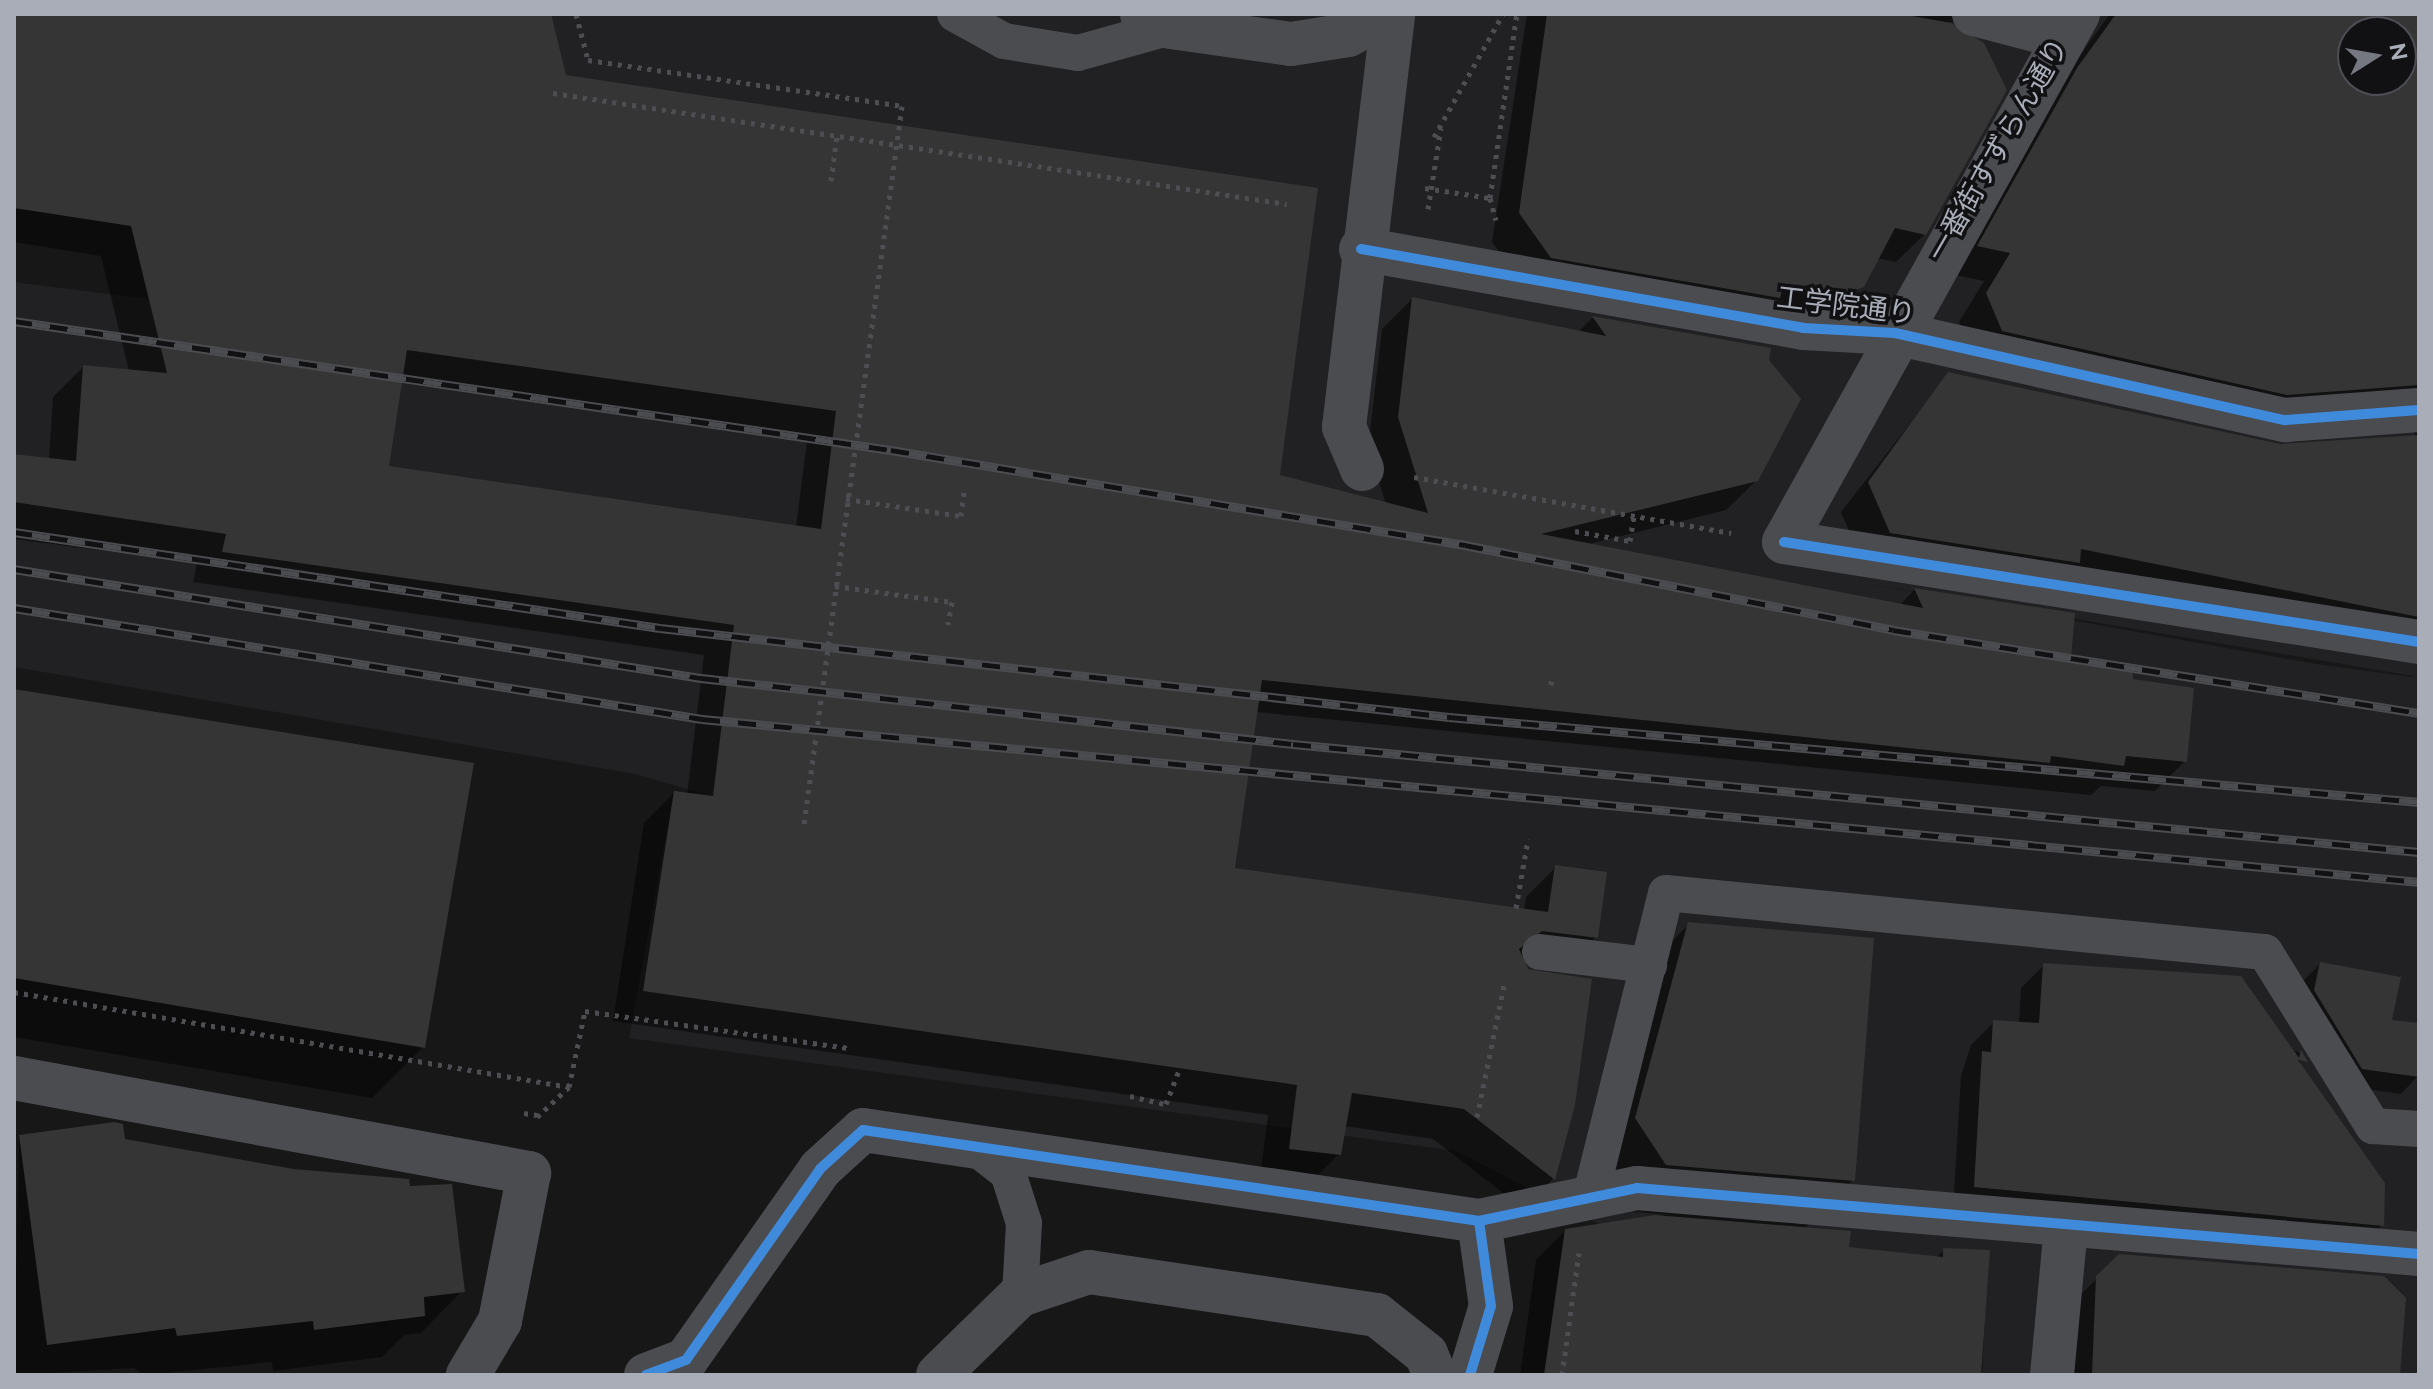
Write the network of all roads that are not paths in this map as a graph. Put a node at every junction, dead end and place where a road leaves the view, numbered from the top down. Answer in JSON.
{"nodes":[{"id":1,"x":955,"y":14,"type":"edge"},
{"id":2,"x":1391,"y":14,"type":"edge"},
{"id":3,"x":1974,"y":14,"type":"edge"},
{"id":4,"x":1156,"y":21,"type":"edge"},
{"id":5,"x":2070,"y":25,"type":"edge"},
{"id":6,"x":1361,"y":249,"type":"junction"},
{"id":7,"x":1895,"y":333,"type":"junction"},
{"id":8,"x":2419,"y":410,"type":"edge"},
{"id":9,"x":1362,"y":469,"type":"road end"},
{"id":10,"x":2419,"y":642,"type":"edge"},
{"id":11,"x":1540,"y":952,"type":"dead end"},
{"id":12,"x":1649,"y":965,"type":"junction"},
{"id":13,"x":14,"y":1078,"type":"edge"},
{"id":14,"x":2419,"y":1129,"type":"edge"},
{"id":15,"x":967,"y":1141,"type":"junction"},
{"id":16,"x":1590,"y":1198,"type":"junction"},
{"id":17,"x":1479,"y":1221,"type":"junction"},
{"id":18,"x":2066,"y":1226,"type":"junction"},
{"id":19,"x":2419,"y":1254,"type":"edge"},
{"id":20,"x":1020,"y":1295,"type":"junction"},
{"id":21,"x":468,"y":1375,"type":"edge"},
{"id":22,"x":646,"y":1375,"type":"edge"},
{"id":23,"x":938,"y":1375,"type":"edge"},
{"id":24,"x":1435,"y":1375,"type":"edge"},
{"id":25,"x":1470,"y":1375,"type":"edge"},
{"id":26,"x":2052,"y":1375,"type":"edge"}],
"edges":[{"from":1,"to":4,"type":"lane"},
{"from":2,"to":4,"type":"street"},
{"from":2,"to":6,"type":"street"},
{"from":3,"to":5,"type":"street"},
{"from":5,"to":7,"type":"street","name":"一番街すずらん通り"},
{"from":6,"to":7,"type":"street","name":"工学院通り"},
{"from":6,"to":9,"type":"street"},
{"from":7,"to":8,"type":"street","name":"工学院通り"},
{"from":7,"to":10,"type":"street","name":"一番街すずらん通り"},
{"from":11,"to":12,"type":"lane"},
{"from":12,"to":14,"type":"lane"},
{"from":12,"to":16,"type":"lane"},
{"from":13,"to":21,"type":"street"},
{"from":15,"to":17,"type":"street"},
{"from":15,"to":20,"type":"lane"},
{"from":15,"to":22,"type":"street"},
{"from":16,"to":17,"type":"street"},
{"from":16,"to":18,"type":"street"},
{"from":17,"to":25,"type":"street"},
{"from":18,"to":19,"type":"street"},
{"from":18,"to":26,"type":"street"},
{"from":20,"to":23,"type":"street"},
{"from":20,"to":24,"type":"street"}]}
